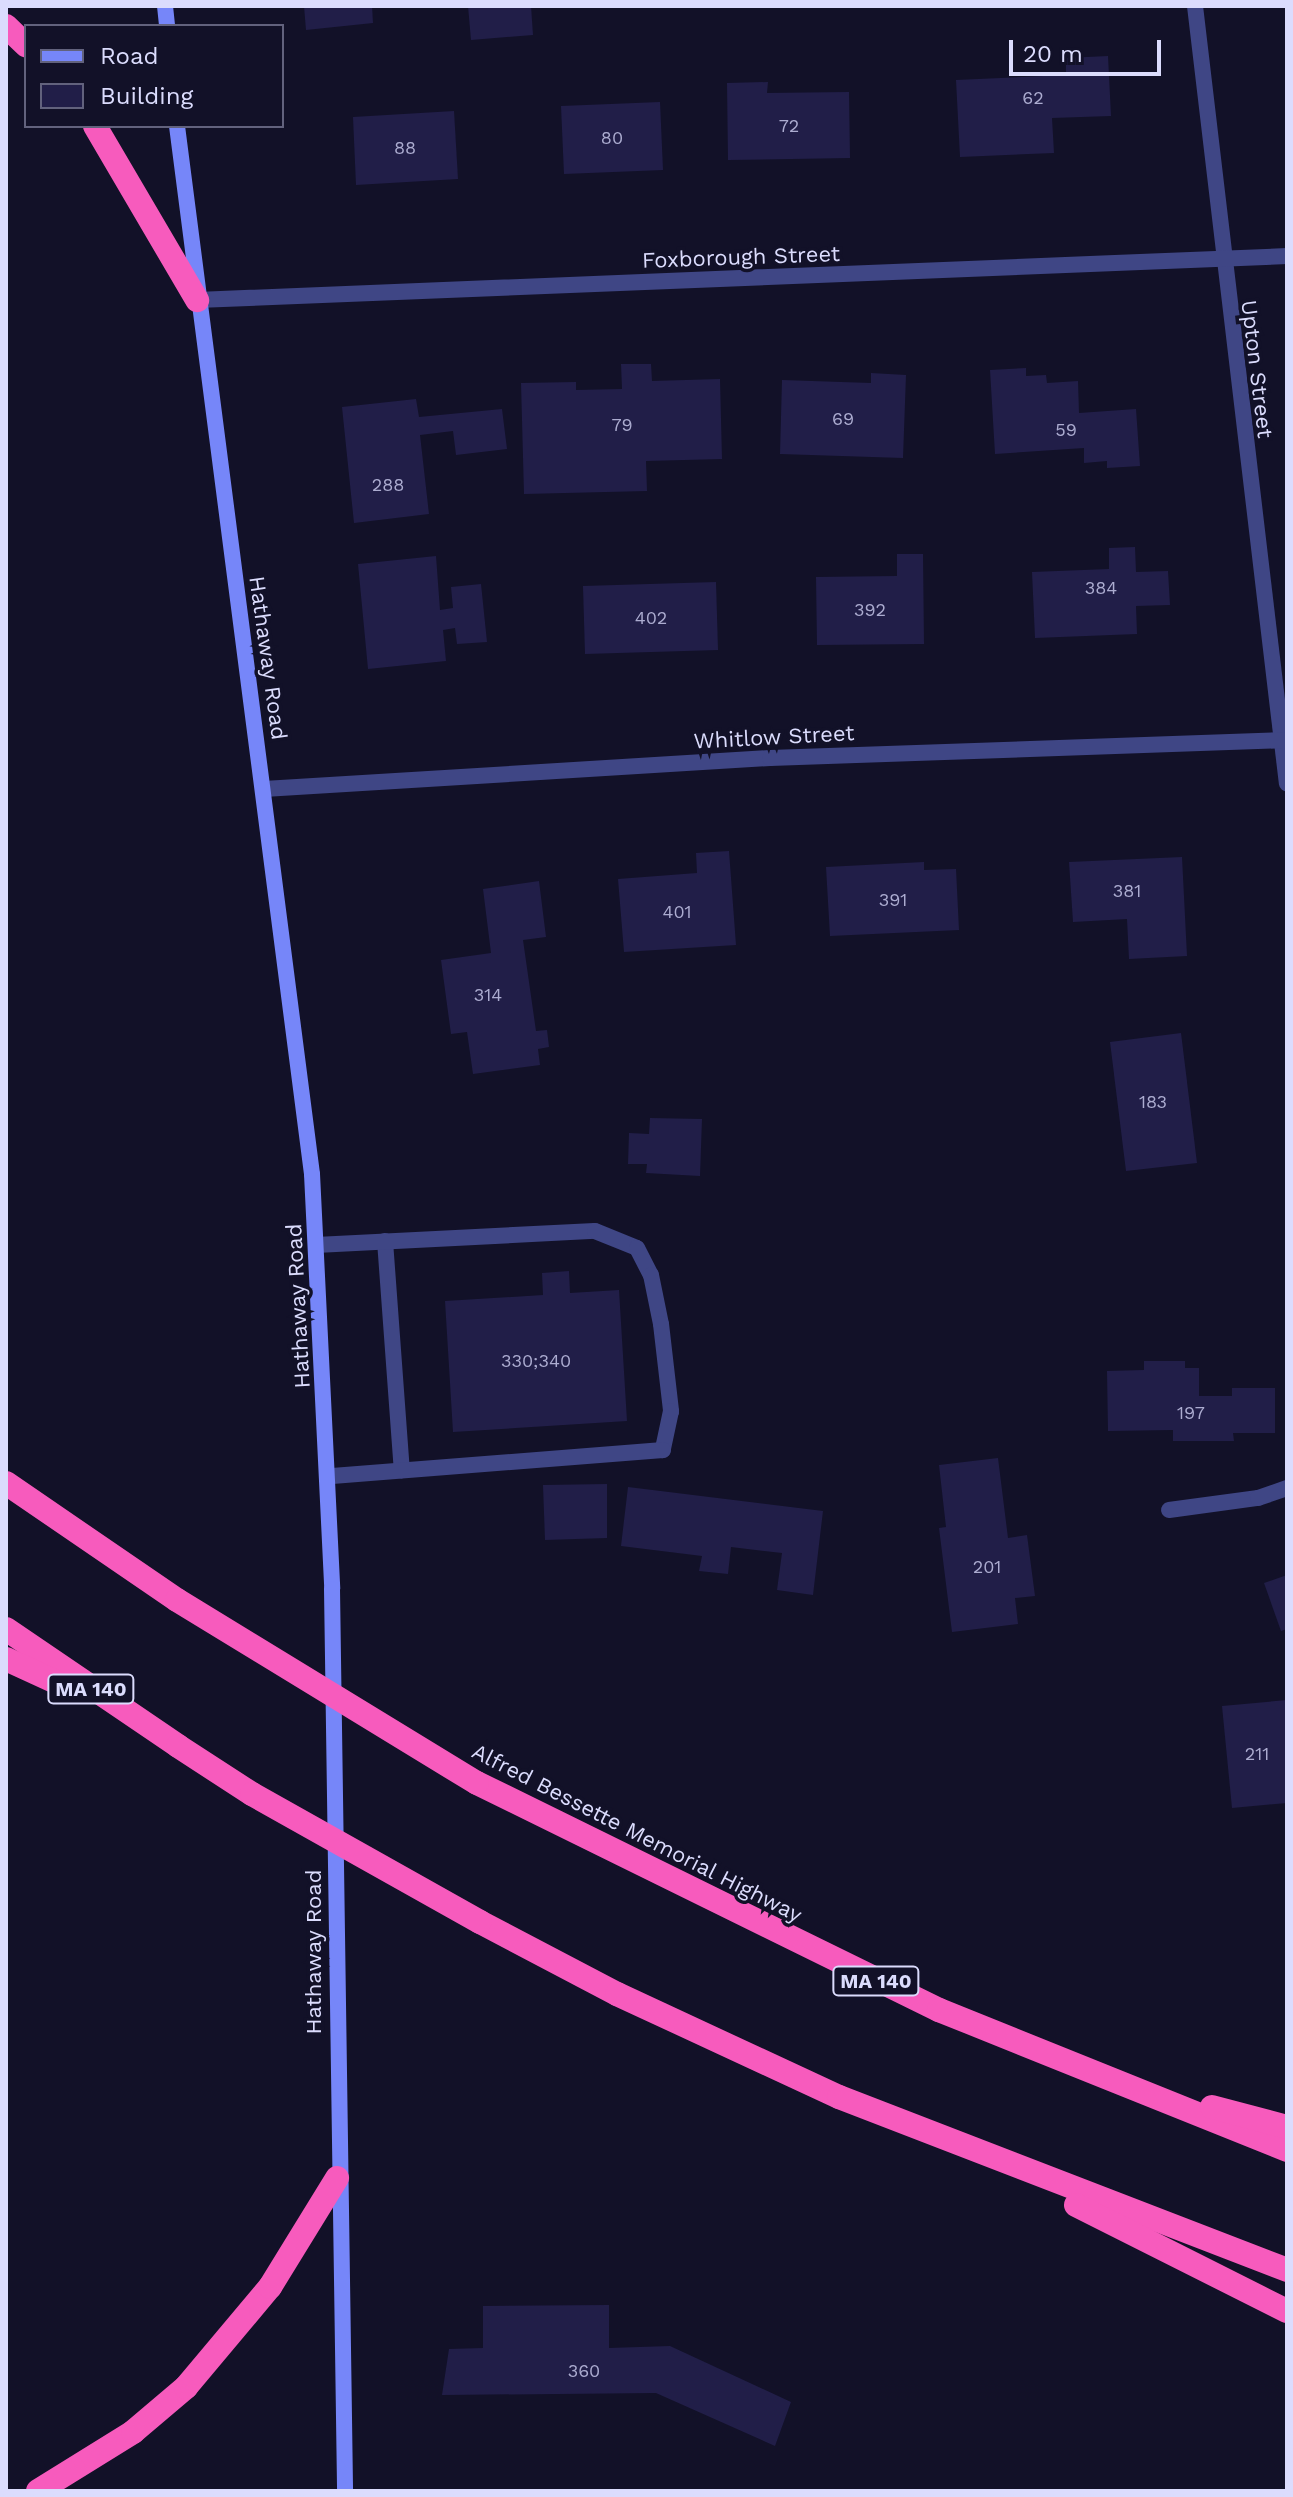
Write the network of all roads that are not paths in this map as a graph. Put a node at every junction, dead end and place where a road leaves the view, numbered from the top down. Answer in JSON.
{"nodes":[{"id":1,"x":1195,"y":6,"type":"edge"},
{"id":2,"x":6,"y":26,"type":"edge"},
{"id":3,"x":24,"y":43,"type":"edge"},
{"id":4,"x":96,"y":128,"type":"edge"},
{"id":5,"x":177,"y":128,"type":"edge"},
{"id":6,"x":1287,"y":256,"type":"edge"},
{"id":7,"x":1221,"y":260,"type":"junction"},
{"id":8,"x":197,"y":300,"type":"junction"},
{"id":9,"x":1284,"y":740,"type":"edge"},
{"id":10,"x":1287,"y":784,"type":"edge"},
{"id":11,"x":264,"y":789,"type":"junction"},
{"id":12,"x":385,"y":1241,"type":"junction"},
{"id":13,"x":316,"y":1245,"type":"junction"},
{"id":14,"x":402,"y":1470,"type":"junction"},
{"id":15,"x":329,"y":1476,"type":"junction"},
{"id":16,"x":6,"y":1483,"type":"edge"},
{"id":17,"x":1287,"y":1488,"type":"edge"},
{"id":18,"x":1169,"y":1510,"type":"dead end"},
{"id":19,"x":6,"y":1629,"type":"edge"},
{"id":20,"x":6,"y":1659,"type":"edge"},
{"id":21,"x":129,"y":1715,"type":"junction"},
{"id":22,"x":1094,"y":2076,"type":"junction"},
{"id":23,"x":1287,"y":2127,"type":"edge"},
{"id":24,"x":967,"y":2150,"type":"junction"},
{"id":25,"x":1287,"y":2150,"type":"edge"},
{"id":26,"x":337,"y":2178,"type":"junction"},
{"id":27,"x":1287,"y":2270,"type":"edge"},
{"id":28,"x":1287,"y":2311,"type":"edge"},
{"id":29,"x":38,"y":2491,"type":"edge"},
{"id":30,"x":345,"y":2491,"type":"edge"}],
"edges":[{"from":1,"to":7,"type":"street","name":"Upton Street"},
{"from":2,"to":3,"type":"highway"},
{"from":4,"to":8,"type":"highway"},
{"from":5,"to":8,"type":"main road","name":"Hathaway Road"},
{"from":6,"to":7,"type":"street","name":"Foxborough Street"},
{"from":7,"to":8,"type":"street","name":"Foxborough Street"},
{"from":7,"to":9,"type":"street","name":"Upton Street"},
{"from":8,"to":11,"type":"main road","name":"Hathaway Road"},
{"from":9,"to":10,"type":"street","name":"Upton Street"},
{"from":9,"to":11,"type":"street","name":"Whitlow Street"},
{"from":11,"to":13,"type":"main road","name":"Hathaway Road"},
{"from":12,"to":13,"type":"street"},
{"from":12,"to":14,"type":"street"},
{"from":12,"to":14,"type":"street"},
{"from":13,"to":15,"type":"main road","name":"Hathaway Road"},
{"from":14,"to":15,"type":"street"},
{"from":15,"to":26,"type":"main road","name":"Hathaway Road"},
{"from":16,"to":22,"type":"highway","name":"Alfred Bessette Memorial Highway","number":"MA 140","bridge":true},
{"from":17,"to":18,"type":"street"},
{"from":19,"to":21,"type":"highway","number":"MA 140"},
{"from":20,"to":21,"type":"highway"},
{"from":21,"to":24,"type":"highway","number":"MA 140","bridge":true},
{"from":22,"to":23,"type":"highway"},
{"from":22,"to":25,"type":"highway","name":"Alfred Bessette Memorial Highway","number":"MA 140"},
{"from":24,"to":27,"type":"highway","number":"MA 140"},
{"from":24,"to":28,"type":"highway"},
{"from":26,"to":29,"type":"highway"},
{"from":26,"to":30,"type":"main road","name":"Hathaway Road"}]}
